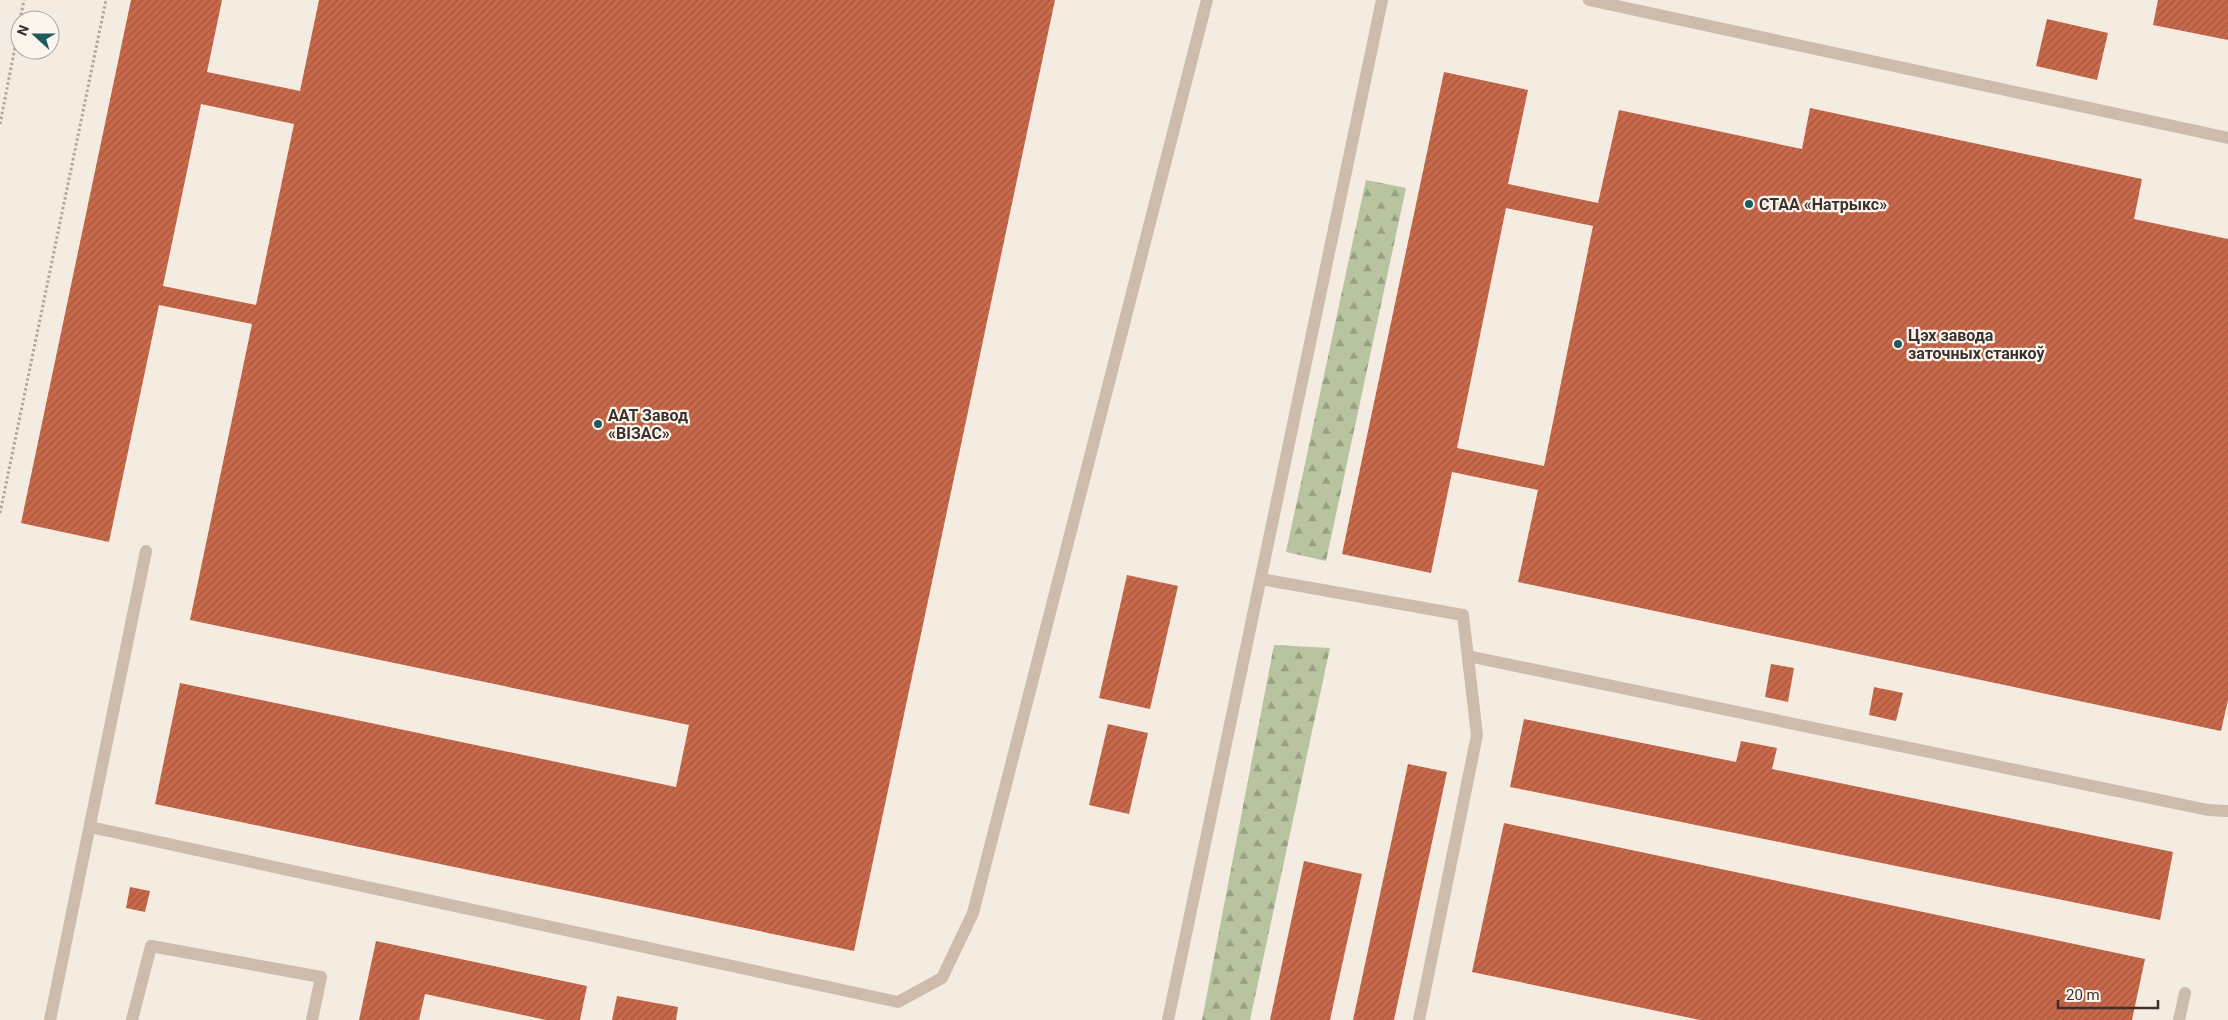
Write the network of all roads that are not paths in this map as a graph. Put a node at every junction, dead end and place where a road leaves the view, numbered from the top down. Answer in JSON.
{"nodes":[{"id":1,"x":1208,"y":0,"type":"edge"},
{"id":2,"x":1382,"y":0,"type":"edge"},
{"id":3,"x":1589,"y":0,"type":"edge"},
{"id":4,"x":2228,"y":138,"type":"edge"},
{"id":5,"x":146,"y":551,"type":"dead end"},
{"id":6,"x":1261,"y":579,"type":"junction"},
{"id":7,"x":1468,"y":656,"type":"junction"},
{"id":8,"x":2228,"y":811,"type":"edge"},
{"id":9,"x":90,"y":827,"type":"junction"},
{"id":10,"x":2185,"y":994,"type":"dead end"},
{"id":11,"x":50,"y":1020,"type":"edge"},
{"id":12,"x":132,"y":1020,"type":"edge"},
{"id":13,"x":312,"y":1020,"type":"edge"},
{"id":14,"x":1168,"y":1020,"type":"edge"},
{"id":15,"x":1420,"y":1020,"type":"edge"},
{"id":16,"x":2179,"y":1020,"type":"edge"}],
"edges":[{"from":1,"to":9,"type":"lane"},
{"from":2,"to":6,"type":"lane"},
{"from":3,"to":4,"type":"lane"},
{"from":5,"to":9,"type":"lane"},
{"from":6,"to":7,"type":"lane"},
{"from":6,"to":14,"type":"lane"},
{"from":7,"to":8,"type":"lane"},
{"from":7,"to":15,"type":"lane"},
{"from":9,"to":11,"type":"lane"},
{"from":10,"to":16,"type":"lane"},
{"from":12,"to":13,"type":"lane"}]}
